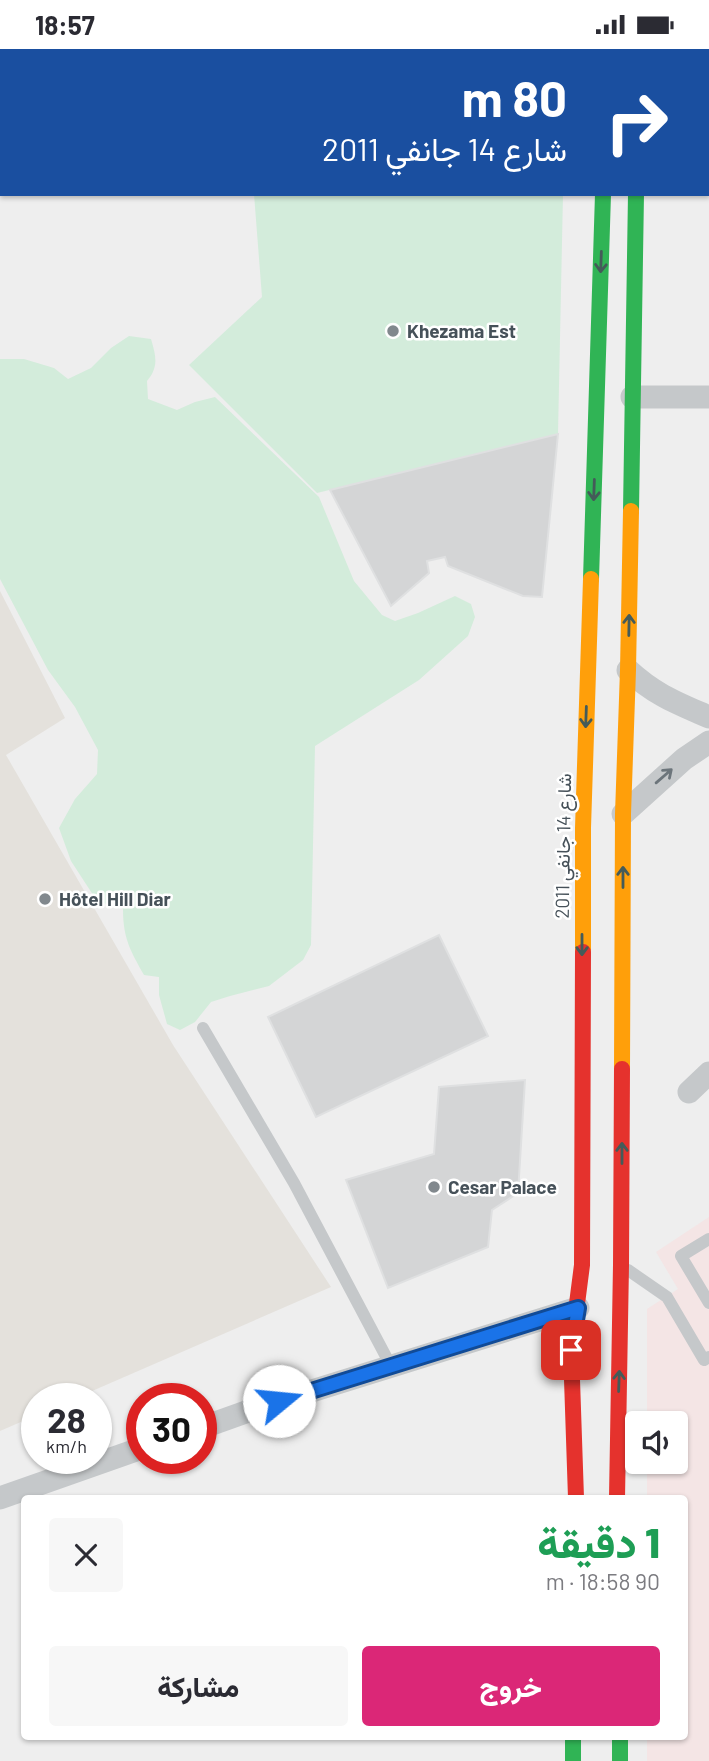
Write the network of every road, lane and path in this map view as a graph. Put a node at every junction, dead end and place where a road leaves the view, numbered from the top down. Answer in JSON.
{"nodes":[{"id":1,"x":603,"y":196,"type":"edge"},
{"id":2,"x":636,"y":196,"type":"edge"},
{"id":3,"x":632,"y":397,"type":"junction"},
{"id":4,"x":709,"y":397,"type":"edge"},
{"id":5,"x":628,"y":670,"type":"junction"},
{"id":6,"x":709,"y":717,"type":"edge"},
{"id":7,"x":709,"y":742,"type":"edge"},
{"id":8,"x":623,"y":814,"type":"junction"},
{"id":9,"x":204,"y":1028,"type":"dead end"},
{"id":10,"x":709,"y":1073,"type":"edge"},
{"id":11,"x":689,"y":1092,"type":"dead end"},
{"id":12,"x":709,"y":1239,"type":"edge"},
{"id":13,"x":621,"y":1265,"type":"junction"},
{"id":14,"x":709,"y":1303,"type":"edge"},
{"id":15,"x":578,"y":1308,"type":"junction"},
{"id":16,"x":709,"y":1357,"type":"edge"},
{"id":17,"x":391,"y":1366,"type":"junction"},
{"id":18,"x":217,"y":1422,"type":"edge"},
{"id":19,"x":126,"y":1454,"type":"edge"},
{"id":20,"x":576,"y":1495,"type":"edge"},
{"id":21,"x":617,"y":1495,"type":"edge"},
{"id":22,"x":0,"y":1498,"type":"edge"},
{"id":23,"x":573,"y":1740,"type":"edge"},
{"id":24,"x":620,"y":1740,"type":"edge"},
{"id":25,"x":573,"y":1761,"type":"edge"},
{"id":26,"x":620,"y":1761,"type":"edge"}],
"edges":[{"from":1,"to":15,"type":"main road","name":"شارع 14 جانفي 2011","one_way":true},
{"from":2,"to":3,"type":"main road"},
{"from":3,"to":4,"type":"street"},
{"from":5,"to":3,"type":"main road","one_way":true},
{"from":5,"to":6,"type":"street"},
{"from":5,"to":8,"type":"main road"},
{"from":8,"to":7,"type":"street","one_way":true},
{"from":13,"to":8,"type":"main road","one_way":true},
{"from":9,"to":17,"type":"lane"},
{"from":10,"to":11,"type":"street"},
{"from":12,"to":14,"type":"lane"},
{"from":13,"to":16,"type":"lane"},
{"from":21,"to":13,"type":"main road","one_way":true},
{"from":15,"to":17,"type":"street"},
{"from":15,"to":20,"type":"main road","name":"شارع 14 جانفي 2011"},
{"from":17,"to":18,"type":"street"},
{"from":19,"to":22,"type":"street"},
{"from":23,"to":25,"type":"main road"},
{"from":24,"to":26,"type":"main road"}]}
